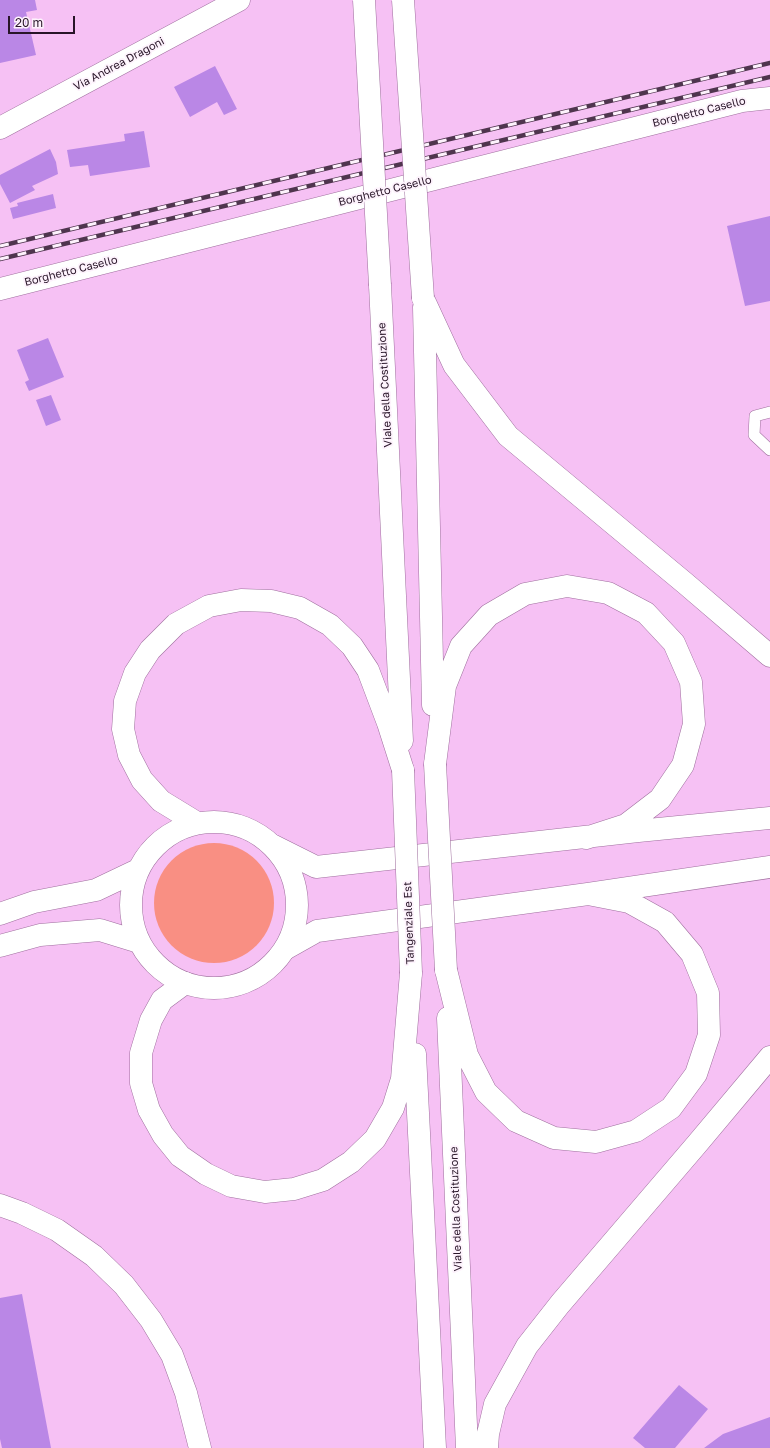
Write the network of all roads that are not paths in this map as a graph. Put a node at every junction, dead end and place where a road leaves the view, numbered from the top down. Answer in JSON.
{"nodes":[{"id":1,"x":239,"y":0,"type":"edge"},
{"id":2,"x":364,"y":0,"type":"edge"},
{"id":3,"x":403,"y":0,"type":"edge"},
{"id":4,"x":770,"y":98,"type":"edge"},
{"id":5,"x":0,"y":128,"type":"edge"},
{"id":6,"x":0,"y":289,"type":"edge"},
{"id":7,"x":423,"y":298,"type":"junction"},
{"id":8,"x":770,"y":412,"type":"edge"},
{"id":9,"x":770,"y":450,"type":"edge"},
{"id":10,"x":770,"y":656,"type":"edge"},
{"id":11,"x":435,"y":764,"type":"junction"},
{"id":12,"x":403,"y":770,"type":"junction"},
{"id":13,"x":770,"y":818,"type":"edge"},
{"id":14,"x":197,"y":823,"type":"junction"},
{"id":15,"x":586,"y":838,"type":"junction"},
{"id":16,"x":274,"y":846,"type":"junction"},
{"id":17,"x":770,"y":867,"type":"edge"},
{"id":18,"x":138,"y":870,"type":"junction"},
{"id":19,"x":588,"y":894,"type":"junction"},
{"id":20,"x":0,"y":914,"type":"edge"},
{"id":21,"x":139,"y":942,"type":"junction"},
{"id":22,"x":0,"y":946,"type":"edge"},
{"id":23,"x":284,"y":949,"type":"junction"},
{"id":24,"x":446,"y":970,"type":"junction"},
{"id":25,"x":411,"y":973,"type":"junction"},
{"id":26,"x":185,"y":983,"type":"junction"},
{"id":27,"x":770,"y":1057,"type":"edge"},
{"id":28,"x":0,"y":1205,"type":"edge"},
{"id":29,"x":200,"y":1448,"type":"edge"},
{"id":30,"x":435,"y":1448,"type":"edge"},
{"id":31,"x":467,"y":1448,"type":"edge"},
{"id":32,"x":487,"y":1448,"type":"edge"}],
"edges":[{"from":1,"to":5,"type":"main road","name":"Via Andrea Dragoni"},
{"from":2,"to":12,"type":"main road","name":"Viale della Costituzione","bridge":true},
{"from":3,"to":7,"type":"main road","bridge":true},
{"from":4,"to":6,"type":"main road","name":"Borghetto Casello"},
{"from":7,"to":10,"type":"main road"},
{"from":7,"to":11,"type":"main road"},
{"from":8,"to":9,"type":"lane"},
{"from":11,"to":15,"type":"main road"},
{"from":11,"to":24,"type":"main road","bridge":true},
{"from":12,"to":14,"type":"main road"},
{"from":12,"to":25,"type":"main road","name":"Tangenziale Est","bridge":true},
{"from":13,"to":15,"type":"main road"},
{"from":14,"to":16,"type":"main road"},
{"from":14,"to":18,"type":"main road"},
{"from":15,"to":16,"type":"main road"},
{"from":16,"to":23,"type":"main road"},
{"from":17,"to":19,"type":"main road"},
{"from":18,"to":20,"type":"main road"},
{"from":18,"to":21,"type":"main road"},
{"from":19,"to":23,"type":"main road"},
{"from":19,"to":24,"type":"main road"},
{"from":21,"to":22,"type":"main road"},
{"from":21,"to":26,"type":"main road"},
{"from":23,"to":26,"type":"main road"},
{"from":24,"to":31,"type":"main road","name":"Viale della Costituzione"},
{"from":25,"to":26,"type":"main road"},
{"from":25,"to":30,"type":"main road","name":"Tangenziale Est"},
{"from":27,"to":32,"type":"main road"},
{"from":28,"to":29,"type":"main road"}]}
